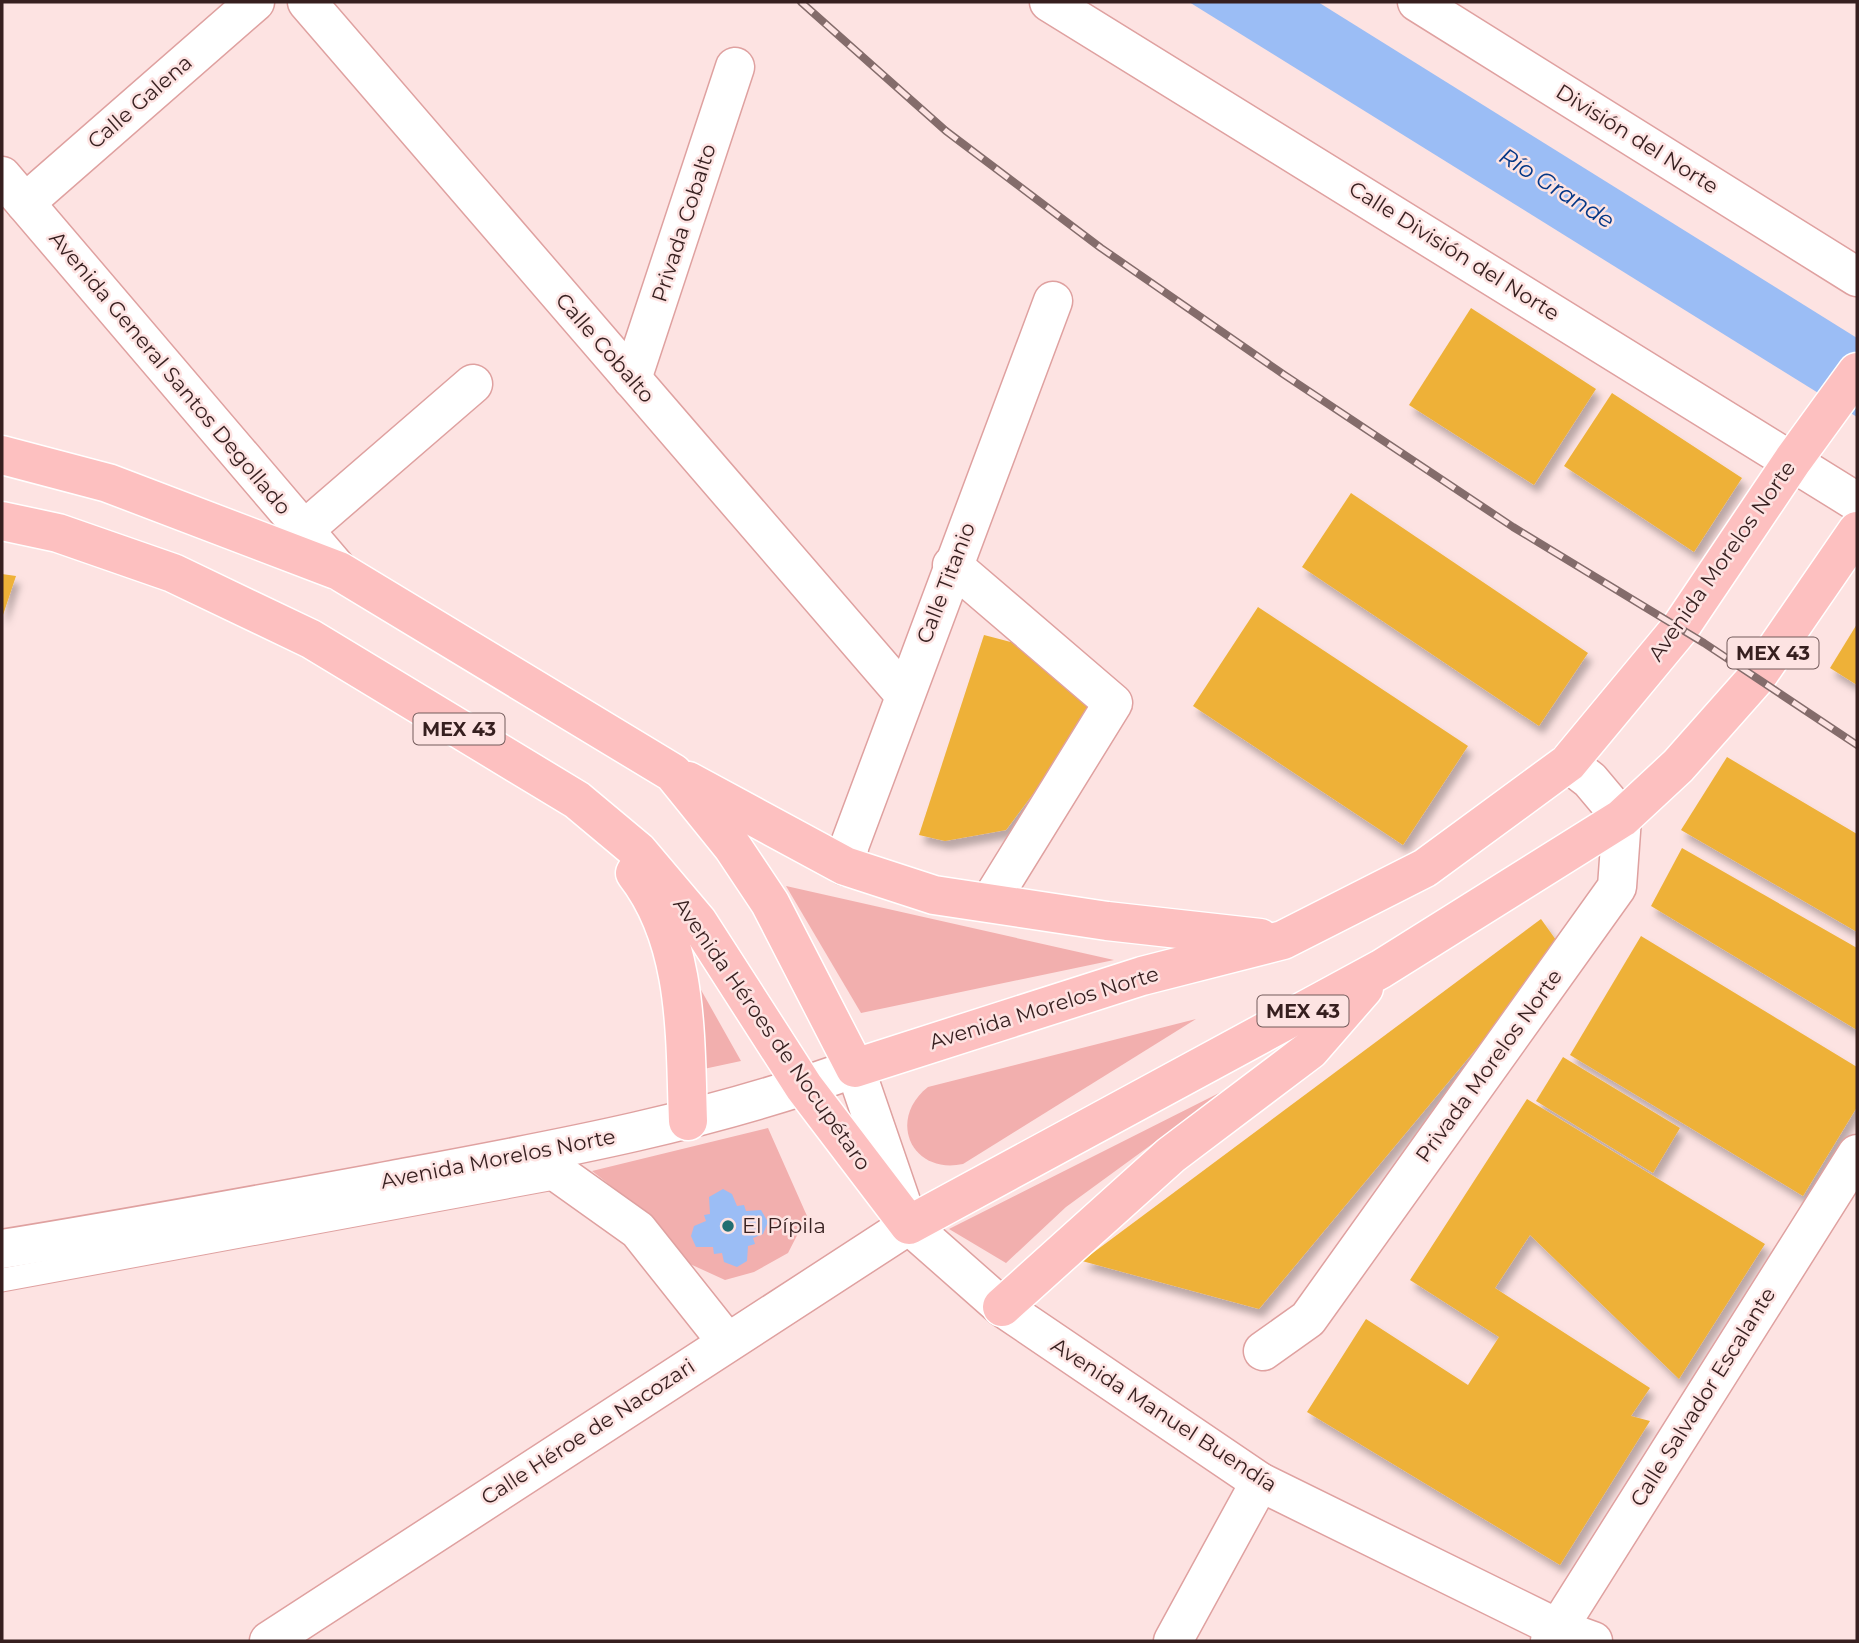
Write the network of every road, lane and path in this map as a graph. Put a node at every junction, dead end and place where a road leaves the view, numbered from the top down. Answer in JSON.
{"nodes":[{"id":1,"x":255,"y":2,"type":"edge"},
{"id":2,"x":307,"y":2,"type":"edge"},
{"id":3,"x":1049,"y":2,"type":"edge"},
{"id":4,"x":1417,"y":2,"type":"edge"},
{"id":5,"x":735,"y":67,"type":"dead end"},
{"id":6,"x":13,"y":189,"type":"edge"},
{"id":7,"x":1857,"y":276,"type":"edge"},
{"id":8,"x":1053,"y":301,"type":"dead end"},
{"id":9,"x":1857,"y":372,"type":"edge"},
{"id":10,"x":632,"y":379,"type":"junction"},
{"id":11,"x":473,"y":384,"type":"dead end"},
{"id":12,"x":2,"y":455,"type":"edge"},
{"id":13,"x":1793,"y":460,"type":"junction"},
{"id":14,"x":1857,"y":502,"type":"edge"},
{"id":15,"x":2,"y":521,"type":"edge"},
{"id":16,"x":304,"y":530,"type":"junction"},
{"id":17,"x":1857,"y":531,"type":"edge"},
{"id":18,"x":953,"y":565,"type":"junction"},
{"id":19,"x":338,"y":571,"type":"junction"},
{"id":20,"x":904,"y":694,"type":"junction"},
{"id":21,"x":1568,"y":763,"type":"junction"},
{"id":22,"x":673,"y":774,"type":"junction"},
{"id":23,"x":577,"y":800,"type":"junction"},
{"id":24,"x":1622,"y":818,"type":"junction"},
{"id":25,"x":845,"y":866,"type":"junction"},
{"id":26,"x":990,"y":902,"type":"junction"},
{"id":27,"x":1283,"y":940,"type":"junction"},
{"id":28,"x":1381,"y":969,"type":"junction"},
{"id":29,"x":855,"y":1068,"type":"junction"},
{"id":30,"x":804,"y":1087,"type":"junction"},
{"id":31,"x":688,"y":1121,"type":"junction"},
{"id":32,"x":1857,"y":1154,"type":"edge"},
{"id":33,"x":497,"y":1161,"type":"junction"},
{"id":34,"x":562,"y":1176,"type":"junction"},
{"id":35,"x":909,"y":1225,"type":"junction"},
{"id":36,"x":2,"y":1250,"type":"edge"},
{"id":37,"x":2,"y":1280,"type":"edge"},
{"id":38,"x":1002,"y":1307,"type":"junction"},
{"id":39,"x":727,"y":1342,"type":"junction"},
{"id":40,"x":1264,"y":1351,"type":"dead end"},
{"id":41,"x":1260,"y":1482,"type":"junction"},
{"id":42,"x":1554,"y":1634,"type":"edge"},
{"id":43,"x":269,"y":1641,"type":"edge"},
{"id":44,"x":1173,"y":1641,"type":"edge"},
{"id":45,"x":1593,"y":1641,"type":"edge"}],
"edges":[{"from":1,"to":6,"type":"street","name":"Calle Galena"},
{"from":2,"to":10,"type":"street","name":"Calle Cobalto"},
{"from":3,"to":13,"type":"street","name":"Calle División del Norte"},
{"from":4,"to":7,"type":"street","name":"División del Norte"},
{"from":5,"to":10,"type":"street","name":"Privada Cobalto"},
{"from":6,"to":16,"type":"street","name":"Avenida General Santos Degollado"},
{"from":8,"to":18,"type":"street","name":"Calle Titanio"},
{"from":9,"to":13,"type":"main road","name":"Avenida Morelos Norte"},
{"from":10,"to":20,"type":"street","name":"Calle Cobalto"},
{"from":11,"to":16,"type":"street"},
{"from":12,"to":19,"type":"main road","name":"Avenida Héroes de Nocupétaro"},
{"from":13,"to":14,"type":"street","name":"Calle División del Norte"},
{"from":13,"to":21,"type":"main road","name":"Avenida Morelos Norte"},
{"from":15,"to":23,"type":"main road","name":"Avenida Héroes de Nocupétaro","number":"MEX 43"},
{"from":16,"to":19,"type":"street","name":"Avenida General Santos Degollado"},
{"from":17,"to":24,"type":"main road","number":"MEX 43"},
{"from":18,"to":20,"type":"street","name":"Calle Titanio"},
{"from":18,"to":26,"type":"street"},
{"from":19,"to":22,"type":"main road","name":"Avenida Héroes de Nocupétaro"},
{"from":20,"to":25,"type":"street","name":"Calle Titanio"},
{"from":21,"to":24,"type":"street"},
{"from":21,"to":27,"type":"main road","name":"Avenida Morelos Norte"},
{"from":22,"to":25,"type":"main road"},
{"from":22,"to":29,"type":"main road","name":"Avenida Héroes de Nocupétaro"},
{"from":23,"to":30,"type":"main road","name":"Avenida Héroes de Nocupétaro","number":"MEX 43"},
{"from":23,"to":31,"type":"main road"},
{"from":24,"to":28,"type":"main road","number":"MEX 43"},
{"from":24,"to":40,"type":"street","name":"Privada Morelos Norte"},
{"from":25,"to":26,"type":"main road"},
{"from":26,"to":27,"type":"main road"},
{"from":27,"to":29,"type":"main road","name":"Avenida Morelos Norte"},
{"from":28,"to":35,"type":"main road","number":"MEX 43"},
{"from":28,"to":38,"type":"main road"},
{"from":29,"to":30,"type":"street","name":"Avenida Morelos Norte"},
{"from":29,"to":35,"type":"street","name":"Avenida Héroes de Nocupétaro"},
{"from":30,"to":31,"type":"street","name":"Avenida Morelos Norte"},
{"from":30,"to":35,"type":"main road","name":"Avenida Héroes de Nocupétaro","number":"MEX 43"},
{"from":31,"to":33,"type":"street","name":"Avenida Morelos Norte"},
{"from":32,"to":42,"type":"street","name":"Calle Salvador Escalante"},
{"from":33,"to":34,"type":"street"},
{"from":33,"to":36,"type":"street","name":"Avenida Morelos Norte"},
{"from":34,"to":37,"type":"lane"},
{"from":34,"to":39,"type":"street"},
{"from":35,"to":38,"type":"street","name":"Avenida Manuel Buendía"},
{"from":35,"to":39,"type":"street","name":"Calle Héroe de Nacozari"},
{"from":38,"to":41,"type":"street","name":"Avenida Manuel Buendía"},
{"from":39,"to":43,"type":"street","name":"Calle Héroe de Nacozari"},
{"from":41,"to":42,"type":"street","name":"Avenida Manuel Buendía"},
{"from":41,"to":44,"type":"street"},
{"from":42,"to":45,"type":"street","name":"Avenida Manuel Buendía"}]}
